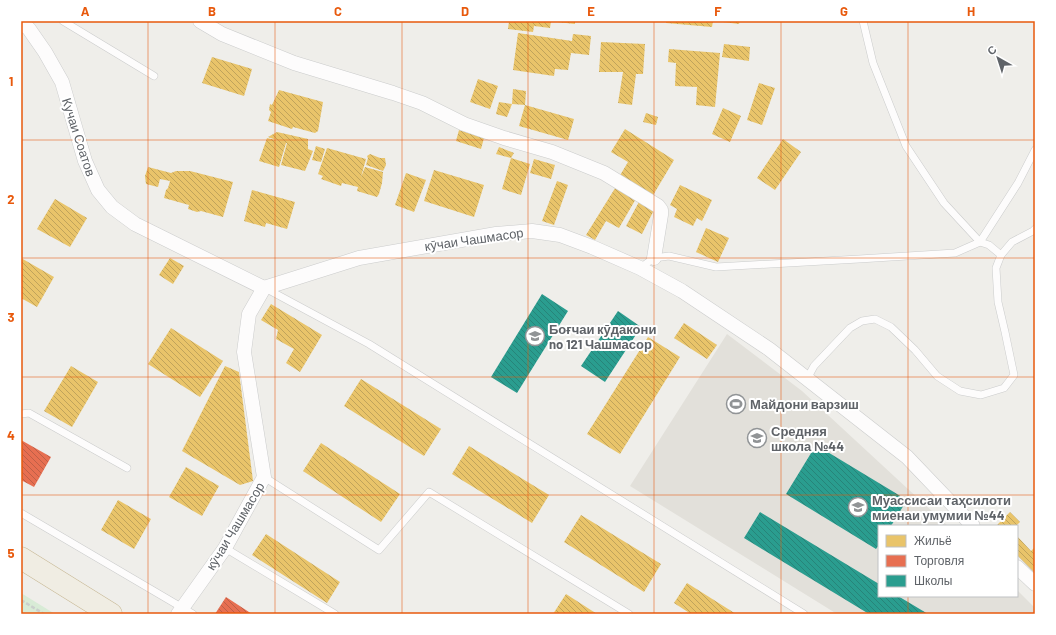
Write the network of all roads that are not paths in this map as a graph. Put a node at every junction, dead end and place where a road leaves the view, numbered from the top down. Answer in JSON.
{"nodes":[{"id":1,"x":63,"y":21,"type":"edge"},
{"id":2,"x":200,"y":21,"type":"edge"},
{"id":3,"x":863,"y":21,"type":"edge"},
{"id":4,"x":21,"y":22,"type":"edge"},
{"id":5,"x":154,"y":76,"type":"dead end"},
{"id":6,"x":1035,"y":150,"type":"edge"},
{"id":7,"x":1035,"y":229,"type":"edge"},
{"id":8,"x":980,"y":242,"type":"junction"},
{"id":9,"x":1001,"y":255,"type":"junction"},
{"id":10,"x":654,"y":258,"type":"junction"},
{"id":11,"x":640,"y":268,"type":"junction"},
{"id":12,"x":264,"y":288,"type":"junction"},
{"id":13,"x":807,"y":379,"type":"junction"},
{"id":14,"x":21,"y":414,"type":"edge"},
{"id":15,"x":127,"y":468,"type":"dead end"},
{"id":16,"x":264,"y":477,"type":"junction"},
{"id":17,"x":21,"y":514,"type":"edge"},
{"id":18,"x":973,"y":525,"type":"edge"},
{"id":19,"x":225,"y":548,"type":"junction"},
{"id":20,"x":21,"y":558,"type":"edge"},
{"id":21,"x":1018,"y":568,"type":"edge"},
{"id":22,"x":1035,"y":584,"type":"edge"},
{"id":23,"x":185,"y":612,"type":"edge"},
{"id":24,"x":799,"y":613,"type":"edge"},
{"id":25,"x":111,"y":614,"type":"edge"},
{"id":26,"x":335,"y":614,"type":"edge"},
{"id":27,"x":629,"y":614,"type":"edge"}],
"edges":[{"from":1,"to":5,"type":"lane"},
{"from":2,"to":10,"type":"street"},
{"from":3,"to":8,"type":"lane"},
{"from":4,"to":12,"type":"street","name":"Кучаи Соатов"},
{"from":6,"to":8,"type":"lane"},
{"from":7,"to":9,"type":"lane"},
{"from":8,"to":9,"type":"lane"},
{"from":8,"to":10,"type":"lane"},
{"from":9,"to":13,"type":"lane"},
{"from":10,"to":11,"type":"lane"},
{"from":11,"to":12,"type":"street","name":"кӯчаи Чашмасор"},
{"from":11,"to":13,"type":"street","name":"кӯчаи Чашмасор"},
{"from":12,"to":16,"type":"street","name":"кӯчаи Чашмасор"},
{"from":12,"to":24,"type":"lane"},
{"from":13,"to":18,"type":"street","name":"кӯчаи Чашмасор"},
{"from":14,"to":15,"type":"lane"},
{"from":16,"to":19,"type":"street","name":"кӯчаи Чашмасор"},
{"from":16,"to":27,"type":"lane"},
{"from":17,"to":23,"type":"lane"},
{"from":19,"to":23,"type":"street","name":"кӯчаи Чашмасор"},
{"from":19,"to":26,"type":"lane"},
{"from":20,"to":25,"type":"highway"},
{"from":21,"to":22,"type":"street"}]}
